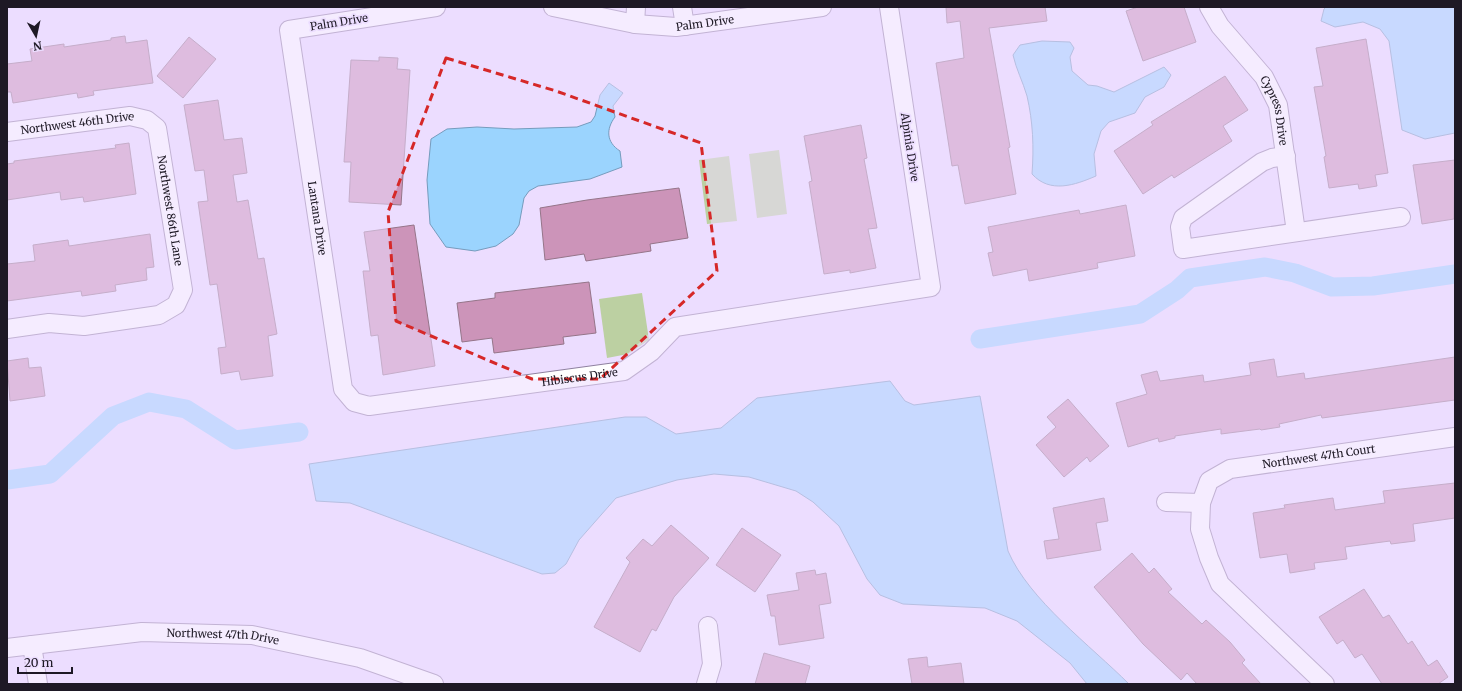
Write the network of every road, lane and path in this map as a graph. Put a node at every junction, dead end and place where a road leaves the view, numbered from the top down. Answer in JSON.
{"nodes":[{"id":1,"x":436,"y":7,"type":"edge"},
{"id":2,"x":553,"y":7,"type":"edge"},
{"id":3,"x":682,"y":7,"type":"edge"},
{"id":4,"x":822,"y":7,"type":"edge"},
{"id":5,"x":889,"y":7,"type":"edge"},
{"id":6,"x":1209,"y":7,"type":"edge"},
{"id":7,"x":582,"y":9,"type":"edge"},
{"id":8,"x":635,"y":16,"type":"edge"},
{"id":9,"x":685,"y":26,"type":"junction"},
{"id":10,"x":289,"y":30,"type":"joint"},
{"id":11,"x":147,"y":120,"type":"joint"},
{"id":12,"x":7,"y":132,"type":"edge"},
{"id":13,"x":1286,"y":156,"type":"junction"},
{"id":14,"x":1401,"y":217,"type":"dead end"},
{"id":15,"x":1296,"y":232,"type":"junction"},
{"id":16,"x":931,"y":287,"type":"joint"},
{"id":17,"x":7,"y":329,"type":"edge"},
{"id":18,"x":354,"y":402,"type":"joint"},
{"id":19,"x":1455,"y":438,"type":"edge"},
{"id":20,"x":1166,"y":502,"type":"dead end"},
{"id":21,"x":1201,"y":503,"type":"junction"},
{"id":22,"x":708,"y":626,"type":"dead end"},
{"id":23,"x":32,"y":645,"type":"junction"},
{"id":24,"x":7,"y":648,"type":"edge"},
{"id":25,"x":38,"y":684,"type":"edge"},
{"id":26,"x":434,"y":684,"type":"edge"},
{"id":27,"x":706,"y":684,"type":"edge"},
{"id":28,"x":1325,"y":684,"type":"edge"}],
"edges":[{"from":1,"to":10,"type":"street","name":"Palm Drive"},
{"from":2,"to":7,"type":"street","name":"Palm Drive"},
{"from":3,"to":9,"type":"street"},
{"from":4,"to":9,"type":"street","name":"Palm Drive"},
{"from":5,"to":16,"type":"street","name":"Alpinia Drive"},
{"from":6,"to":13,"type":"street","name":"Cypress Drive"},
{"from":7,"to":8,"type":"street","name":"Palm Drive"},
{"from":8,"to":9,"type":"street","name":"Palm Drive"},
{"from":10,"to":18,"type":"street","name":"Lantana Drive"},
{"from":11,"to":12,"type":"street","name":"Northwest 46th Drive"},
{"from":11,"to":17,"type":"street","name":"Northwest 86th Lane"},
{"from":13,"to":15,"type":"street","name":"Cypress Drive"},
{"from":13,"to":15,"type":"street"},
{"from":14,"to":15,"type":"street"},
{"from":16,"to":18,"type":"street","name":"Hibiscus Drive"},
{"from":19,"to":21,"type":"street","name":"Northwest 47th Court"},
{"from":20,"to":21,"type":"street"},
{"from":21,"to":28,"type":"street","name":"Northwest 47th Court"},
{"from":22,"to":27,"type":"street"},
{"from":23,"to":24,"type":"street","name":"Northwest 47th Drive"},
{"from":23,"to":25,"type":"street"},
{"from":23,"to":26,"type":"street","name":"Northwest 47th Drive"}]}
